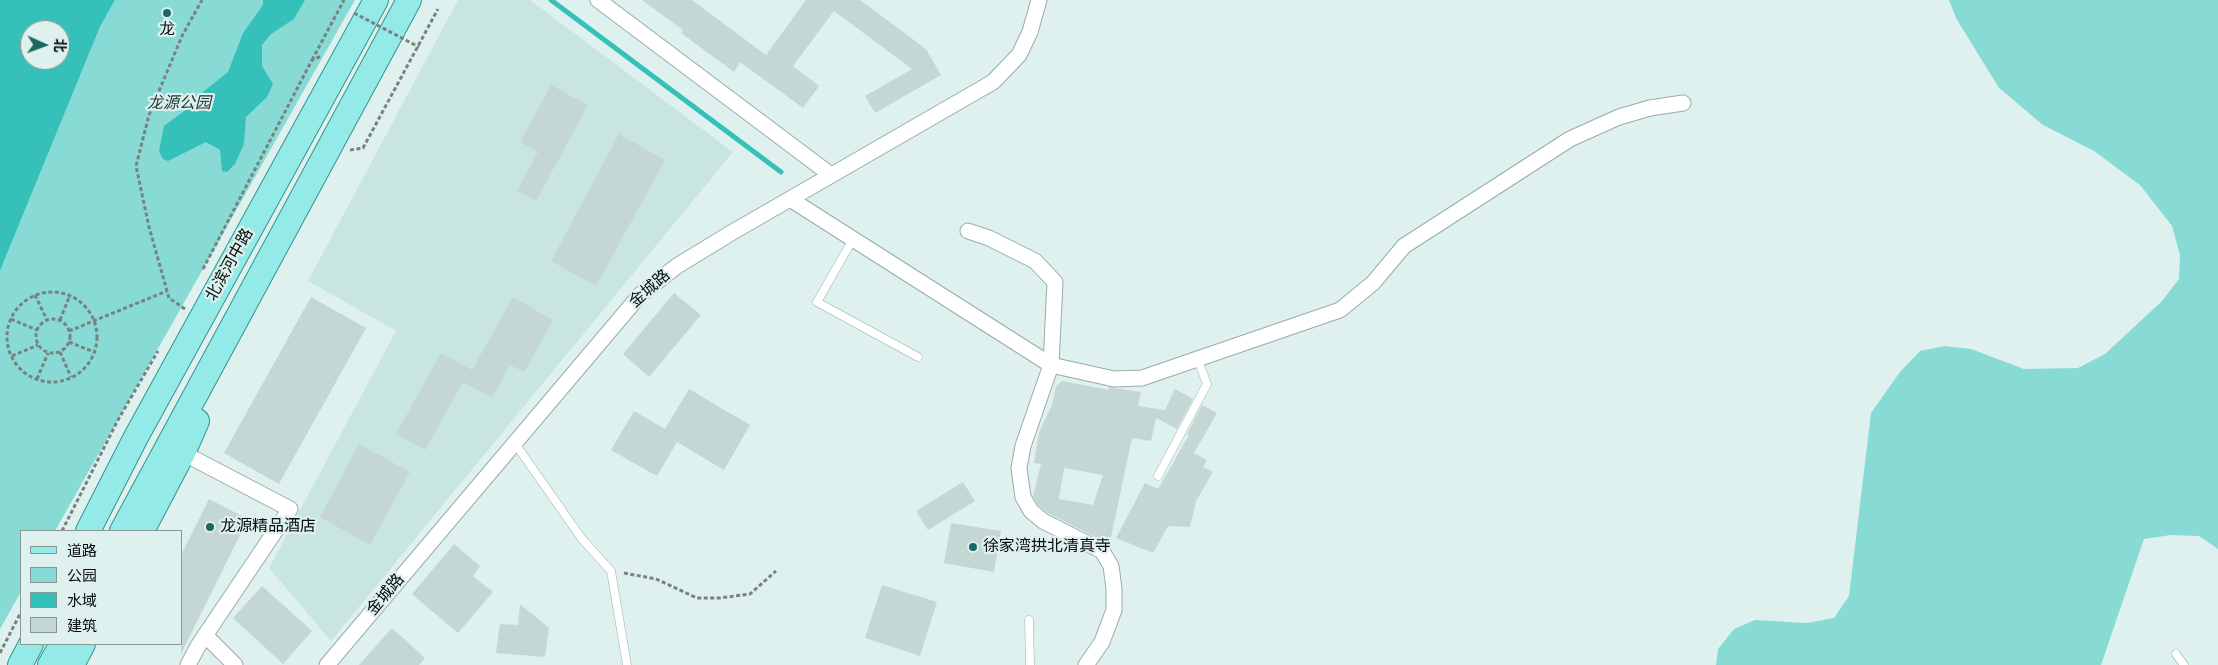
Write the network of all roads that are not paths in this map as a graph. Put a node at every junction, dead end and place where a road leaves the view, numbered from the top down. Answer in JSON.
{"nodes":[{"id":1,"x":376,"y":0,"type":"edge"},
{"id":2,"x":409,"y":0,"type":"edge"},
{"id":3,"x":598,"y":0,"type":"edge"},
{"id":4,"x":1039,"y":0,"type":"edge"},
{"id":5,"x":1683,"y":103,"type":"dead end"},
{"id":6,"x":831,"y":176,"type":"junction"},
{"id":7,"x":790,"y":199,"type":"junction"},
{"id":8,"x":968,"y":231,"type":"dead end"},
{"id":9,"x":853,"y":239,"type":"junction"},
{"id":10,"x":276,"y":244,"type":"junction"},
{"id":11,"x":918,"y":357,"type":"dead end"},
{"id":12,"x":1198,"y":360,"type":"junction"},
{"id":13,"x":1051,"y":365,"type":"junction"},
{"id":14,"x":514,"y":442,"type":"junction"},
{"id":15,"x":183,"y":453,"type":"junction"},
{"id":16,"x":1158,"y":476,"type":"dead end"},
{"id":17,"x":89,"y":530,"type":"edge"},
{"id":18,"x":123,"y":530,"type":"edge"},
{"id":19,"x":143,"y":530,"type":"edge"},
{"id":20,"x":1029,"y":620,"type":"dead end"},
{"id":21,"x":205,"y":635,"type":"junction"},
{"id":22,"x":30,"y":645,"type":"edge"},
{"id":23,"x":61,"y":645,"type":"edge"},
{"id":24,"x":82,"y":645,"type":"edge"},
{"id":25,"x":2176,"y":654,"type":"dead end"},
{"id":26,"x":20,"y":665,"type":"edge"},
{"id":27,"x":50,"y":665,"type":"edge"},
{"id":28,"x":72,"y":665,"type":"edge"},
{"id":29,"x":188,"y":665,"type":"edge"},
{"id":30,"x":235,"y":665,"type":"edge"},
{"id":31,"x":326,"y":665,"type":"edge"},
{"id":32,"x":627,"y":665,"type":"edge"},
{"id":33,"x":1030,"y":665,"type":"edge"},
{"id":34,"x":1086,"y":665,"type":"edge"},
{"id":35,"x":2184,"y":665,"type":"edge"}],
"edges":[{"from":1,"to":17,"type":"main road","name":"北滨河中路"},
{"from":2,"to":10,"type":"main road","name":"北滨河中路"},
{"from":3,"to":6,"type":"street"},
{"from":4,"to":6,"type":"street","name":"金城路"},
{"from":5,"to":12,"type":"street"},
{"from":6,"to":7,"type":"street","name":"金城路"},
{"from":7,"to":9,"type":"street"},
{"from":7,"to":14,"type":"street","name":"金城路"},
{"from":8,"to":13,"type":"street"},
{"from":9,"to":11,"type":"lane"},
{"from":9,"to":13,"type":"street"},
{"from":10,"to":15,"type":"main road"},
{"from":10,"to":18,"type":"main road","name":"北滨河中路"},
{"from":12,"to":13,"type":"street"},
{"from":12,"to":16,"type":"lane"},
{"from":13,"to":34,"type":"street"},
{"from":14,"to":31,"type":"street","name":"金城路"},
{"from":14,"to":32,"type":"lane"},
{"from":15,"to":19,"type":"main road"},
{"from":15,"to":21,"type":"street"},
{"from":20,"to":33,"type":"lane"},
{"from":21,"to":29,"type":"street"},
{"from":21,"to":30,"type":"street"},
{"from":22,"to":26,"type":"main road"},
{"from":23,"to":27,"type":"main road"},
{"from":24,"to":28,"type":"main road"},
{"from":25,"to":35,"type":"lane"}]}
